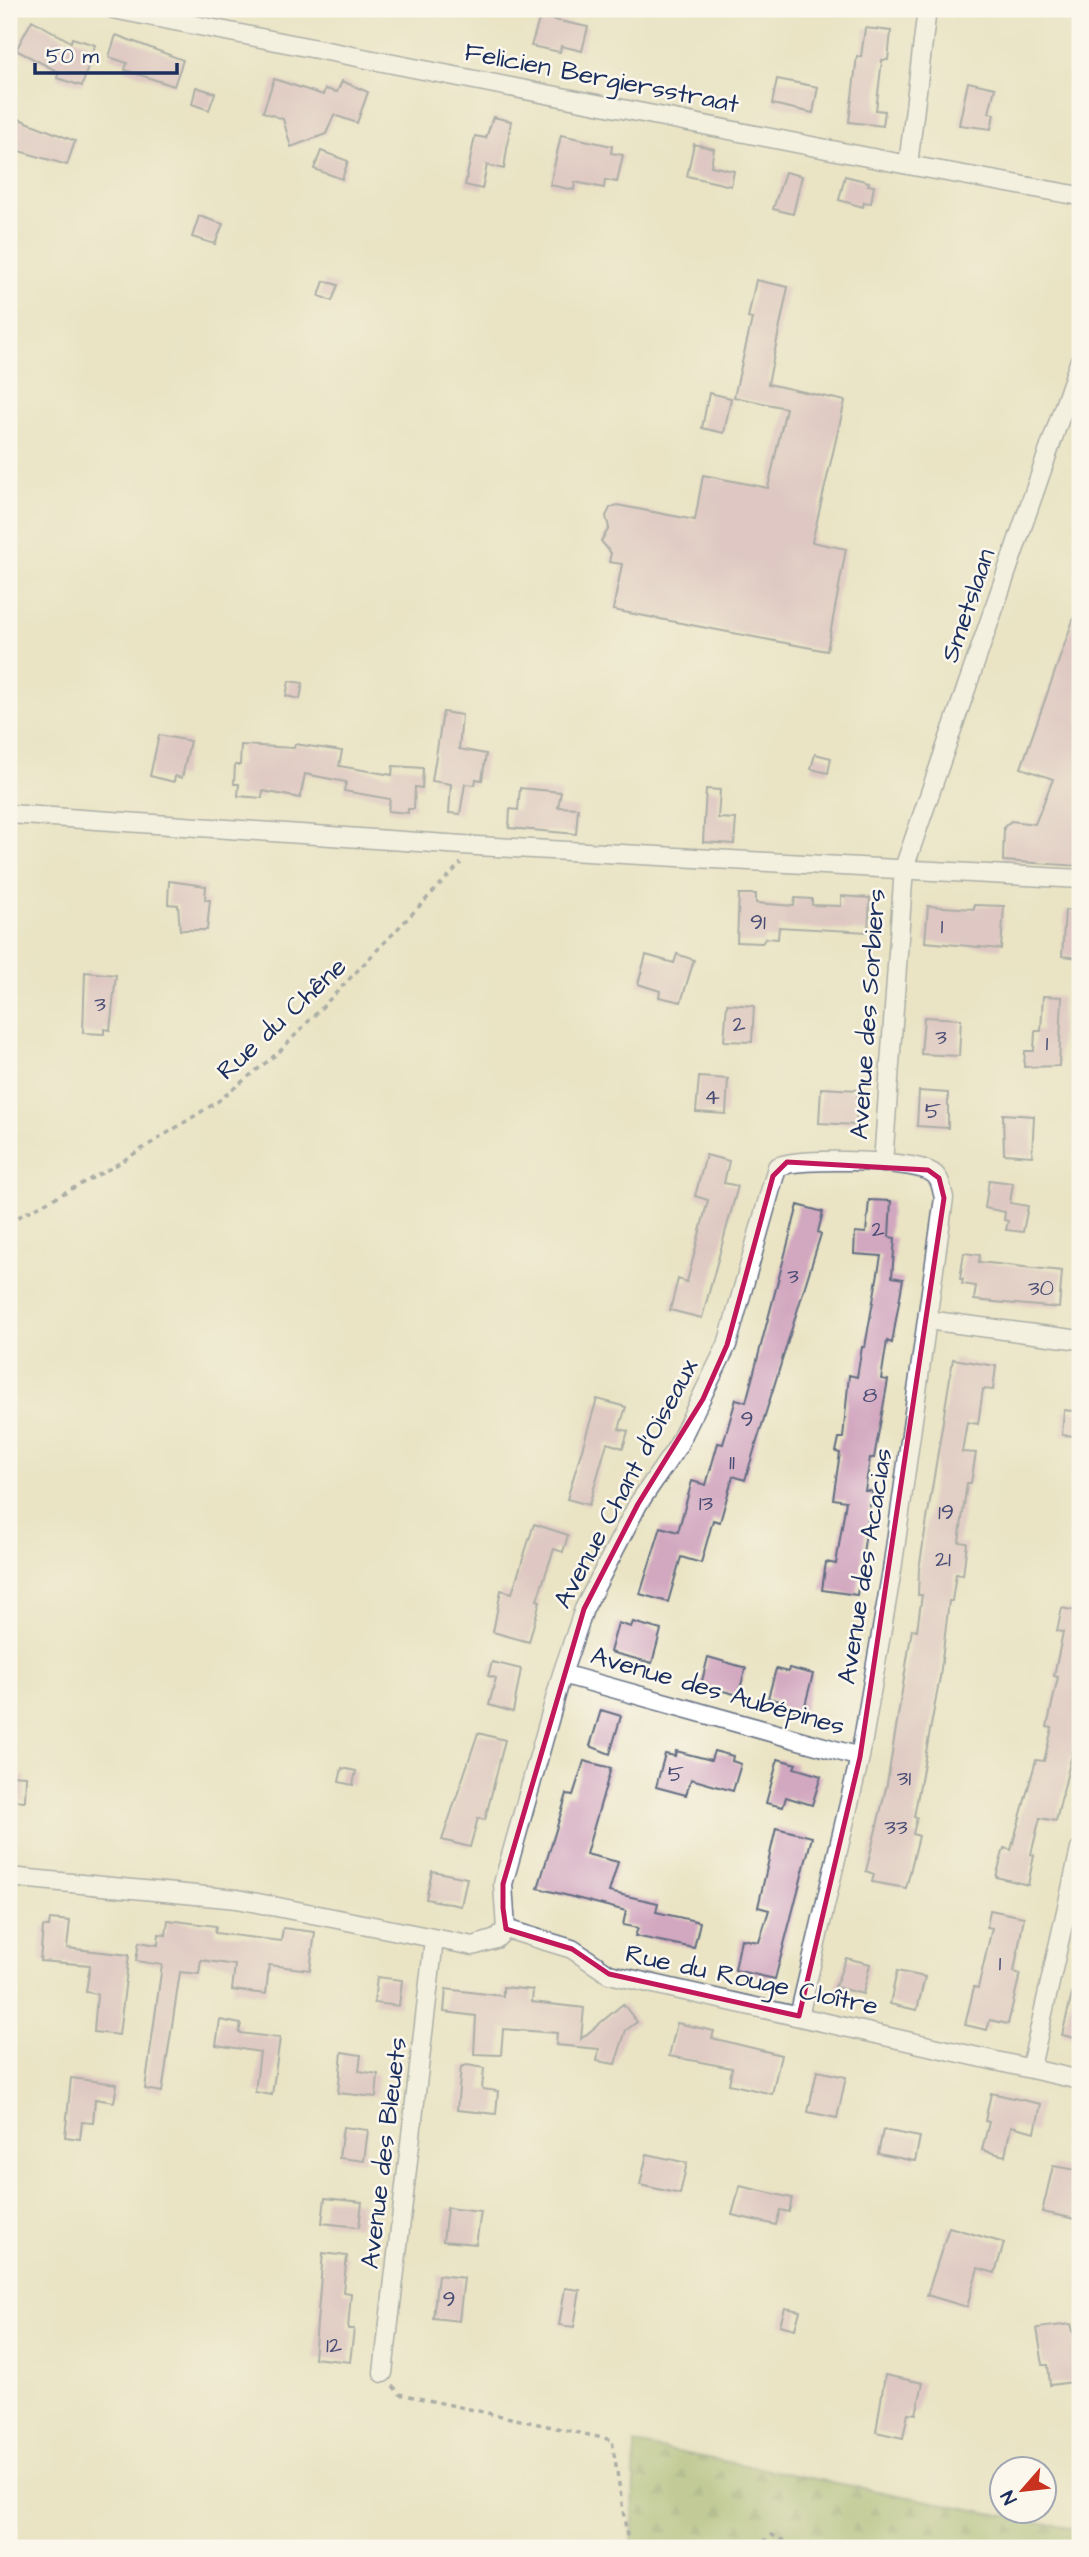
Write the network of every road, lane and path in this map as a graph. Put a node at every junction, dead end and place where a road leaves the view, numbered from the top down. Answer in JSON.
{"nodes":[{"id":1,"x":113,"y":9,"type":"edge"},
{"id":2,"x":927,"y":9,"type":"edge"},
{"id":3,"x":908,"y":166,"type":"junction"},
{"id":4,"x":1080,"y":196,"type":"edge"},
{"id":5,"x":1080,"y":360,"type":"edge"},
{"id":6,"x":9,"y":814,"type":"edge"},
{"id":7,"x":477,"y":846,"type":"junction"},
{"id":8,"x":904,"y":868,"type":"junction"},
{"id":9,"x":1080,"y":879,"type":"edge"},
{"id":10,"x":883,"y":1163,"type":"junction"},
{"id":11,"x":9,"y":1222,"type":"edge"},
{"id":12,"x":928,"y":1320,"type":"junction"},
{"id":13,"x":1080,"y":1339,"type":"edge"},
{"id":14,"x":562,"y":1674,"type":"junction"},
{"id":15,"x":860,"y":1757,"type":"junction"},
{"id":16,"x":1080,"y":1849,"type":"edge"},
{"id":17,"x":9,"y":1877,"type":"edge"},
{"id":18,"x":506,"y":1929,"type":"junction"},
{"id":19,"x":434,"y":1940,"type":"junction"},
{"id":20,"x":799,"y":2016,"type":"junction"},
{"id":21,"x":1031,"y":2067,"type":"junction"},
{"id":22,"x":1080,"y":2080,"type":"edge"},
{"id":23,"x":383,"y":2373,"type":"joint"},
{"id":24,"x":629,"y":2548,"type":"edge"},
{"id":25,"x":755,"y":2548,"type":"edge"},
{"id":26,"x":799,"y":2548,"type":"edge"}],
"edges":[{"from":1,"to":3,"type":"street","name":"Felicien Bergiersstraat"},
{"from":2,"to":3,"type":"street"},
{"from":3,"to":4,"type":"street","name":"Felicien Bergiersstraat"},
{"from":5,"to":8,"type":"street","name":"Smetslaan"},
{"from":6,"to":7,"type":"street"},
{"from":7,"to":8,"type":"street"},
{"from":7,"to":11,"type":"path","name":"Rue du Chêne"},
{"from":8,"to":9,"type":"street"},
{"from":8,"to":10,"type":"street","name":"Avenue des Sorbiers"},
{"from":10,"to":12,"type":"street","name":"Avenue des Acacias"},
{"from":10,"to":14,"type":"street","name":"Avenue Chant d'Oiseaux"},
{"from":12,"to":13,"type":"street"},
{"from":12,"to":15,"type":"street","name":"Avenue des Acacias"},
{"from":14,"to":15,"type":"street","name":"Avenue des Aubépines"},
{"from":14,"to":18,"type":"street","name":"Avenue Chant d'Oiseaux"},
{"from":15,"to":20,"type":"street","name":"Avenue des Acacias"},
{"from":16,"to":21,"type":"street"},
{"from":17,"to":19,"type":"street"},
{"from":18,"to":19,"type":"street"},
{"from":18,"to":20,"type":"street","name":"Rue du Rouge Cloître"},
{"from":19,"to":23,"type":"street","name":"Avenue des Bleuets"},
{"from":20,"to":21,"type":"street","name":"Rue du Rouge Cloître"},
{"from":21,"to":22,"type":"street","name":"Rue du Rouge Cloître"},
{"from":23,"to":24,"type":"path"},
{"from":25,"to":26,"type":"path"}]}
